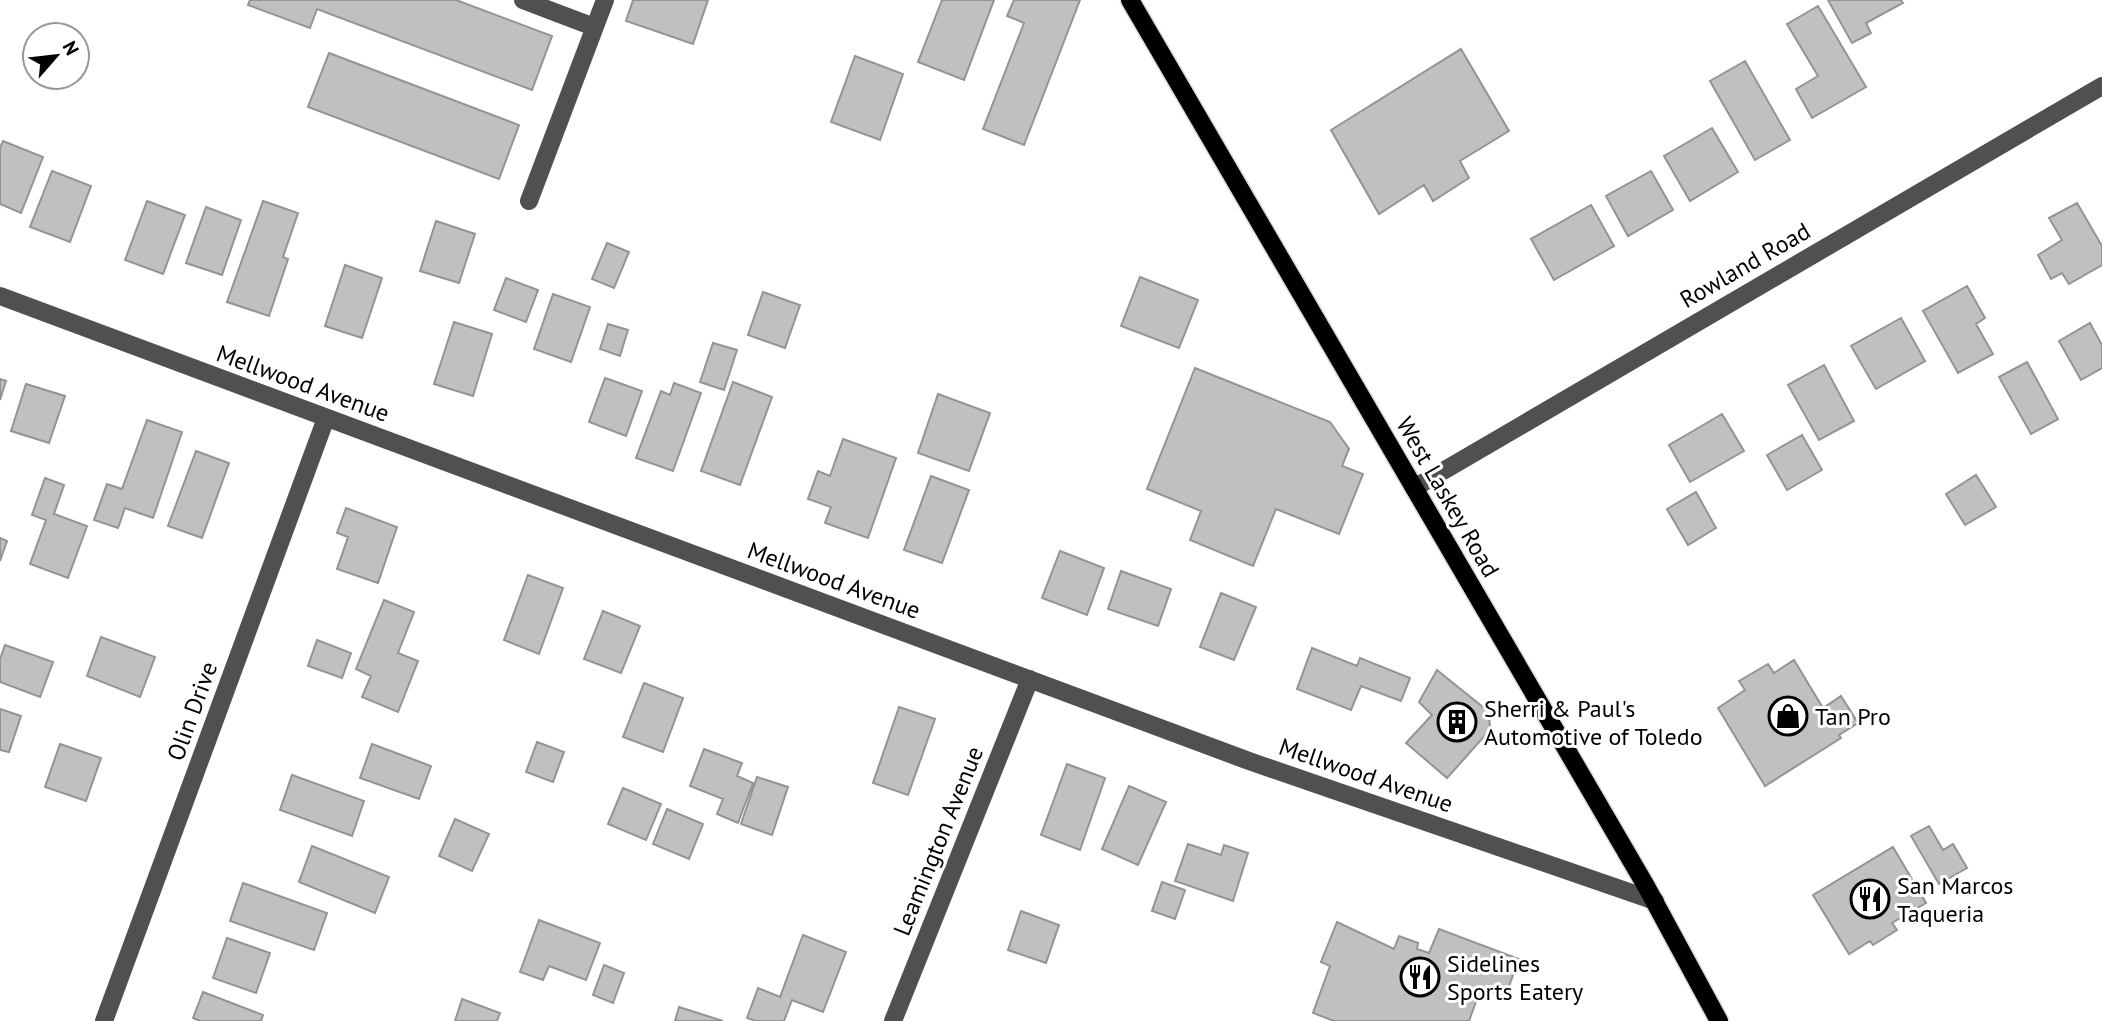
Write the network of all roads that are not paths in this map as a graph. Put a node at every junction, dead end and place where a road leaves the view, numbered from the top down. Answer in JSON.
{"nodes":[{"id":1,"x":523,"y":0,"type":"edge"},
{"id":2,"x":605,"y":0,"type":"edge"},
{"id":3,"x":1130,"y":0,"type":"edge"},
{"id":4,"x":594,"y":27,"type":"junction"},
{"id":5,"x":2102,"y":86,"type":"edge"},
{"id":6,"x":529,"y":201,"type":"dead end"},
{"id":7,"x":0,"y":296,"type":"edge"},
{"id":8,"x":326,"y":418,"type":"junction"},
{"id":9,"x":1414,"y":488,"type":"junction"},
{"id":10,"x":1030,"y":679,"type":"junction"},
{"id":11,"x":1655,"y":901,"type":"junction"},
{"id":12,"x":104,"y":1021,"type":"edge"},
{"id":13,"x":892,"y":1021,"type":"edge"},
{"id":14,"x":1719,"y":1021,"type":"edge"}],
"edges":[{"from":1,"to":4,"type":"street"},
{"from":2,"to":4,"type":"street"},
{"from":3,"to":9,"type":"main road","name":"West Laskey Road"},
{"from":4,"to":6,"type":"street"},
{"from":5,"to":9,"type":"street","name":"Rowland Road"},
{"from":7,"to":8,"type":"street","name":"Mellwood Avenue"},
{"from":8,"to":10,"type":"street","name":"Mellwood Avenue"},
{"from":8,"to":12,"type":"street","name":"Olin Drive"},
{"from":9,"to":11,"type":"main road","name":"West Laskey Road"},
{"from":10,"to":11,"type":"street","name":"Mellwood Avenue"},
{"from":10,"to":13,"type":"street","name":"Leamington Avenue"},
{"from":11,"to":14,"type":"main road","name":"West Laskey Road"}]}
